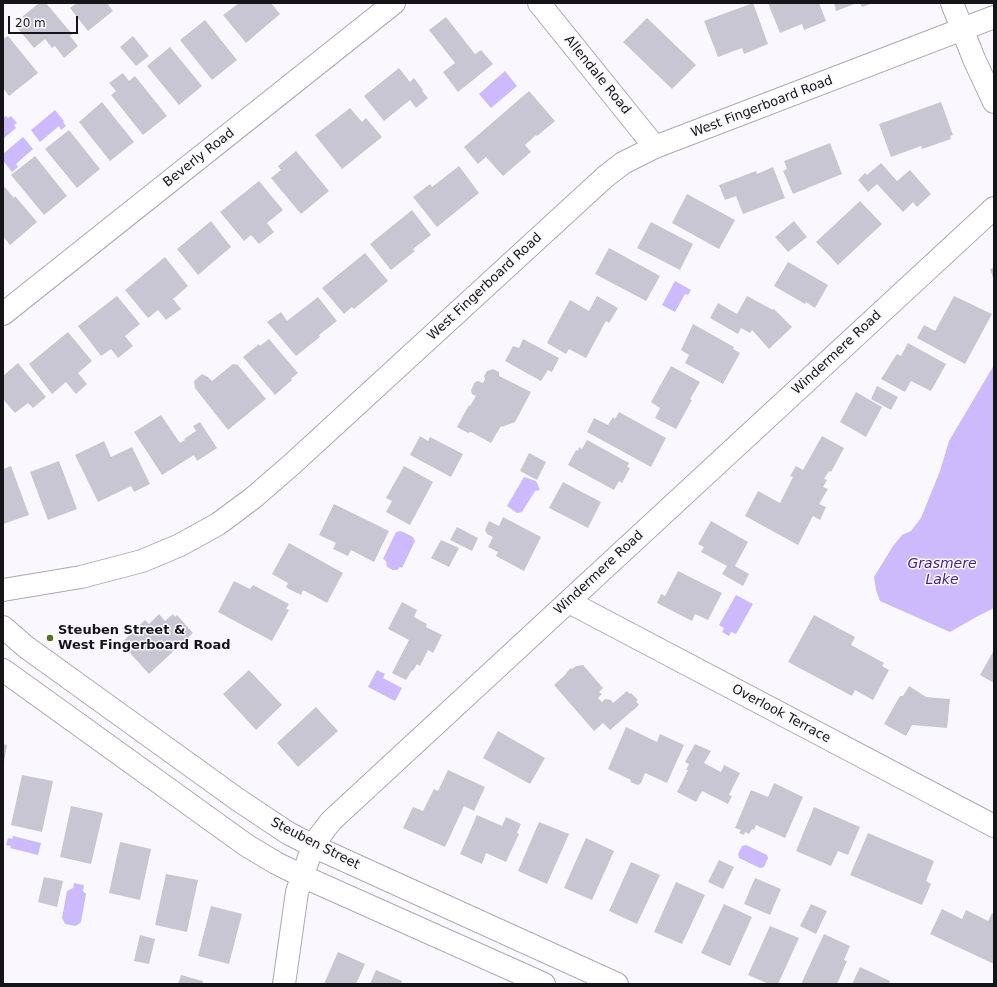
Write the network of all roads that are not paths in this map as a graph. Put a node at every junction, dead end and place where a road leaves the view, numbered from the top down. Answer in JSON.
{"nodes":[{"id":1,"x":394,"y":3,"type":"edge"},
{"id":2,"x":539,"y":3,"type":"edge"},
{"id":3,"x":952,"y":3,"type":"edge"},
{"id":4,"x":994,"y":17,"type":"edge"},
{"id":5,"x":962,"y":30,"type":"junction"},
{"id":6,"x":994,"y":102,"type":"edge"},
{"id":7,"x":655,"y":147,"type":"junction"},
{"id":8,"x":994,"y":208,"type":"edge"},
{"id":9,"x":3,"y":314,"type":"edge"},
{"id":10,"x":3,"y":590,"type":"edge"},
{"id":11,"x":569,"y":602,"type":"junction"},
{"id":12,"x":3,"y":627,"type":"edge"},
{"id":13,"x":3,"y":670,"type":"edge"},
{"id":14,"x":994,"y":826,"type":"edge"},
{"id":15,"x":313,"y":846,"type":"junction"},
{"id":16,"x":302,"y":876,"type":"junction"},
{"id":17,"x":284,"y":984,"type":"edge"},
{"id":18,"x":544,"y":984,"type":"edge"},
{"id":19,"x":617,"y":984,"type":"edge"}],
"edges":[{"from":1,"to":9,"type":"street","name":"Beverly Road"},
{"from":2,"to":7,"type":"street","name":"Allendale Road"},
{"from":3,"to":5,"type":"street"},
{"from":4,"to":5,"type":"street","name":"West Fingerboard Road"},
{"from":5,"to":6,"type":"street"},
{"from":5,"to":7,"type":"street","name":"West Fingerboard Road"},
{"from":7,"to":10,"type":"street","name":"West Fingerboard Road"},
{"from":8,"to":11,"type":"street","name":"Windermere Road"},
{"from":11,"to":14,"type":"street","name":"Overlook Terrace"},
{"from":11,"to":15,"type":"street","name":"Windermere Road"},
{"from":12,"to":15,"type":"street","name":"Steuben Street"},
{"from":13,"to":16,"type":"street"},
{"from":15,"to":16,"type":"street","name":"Windermere Road"},
{"from":15,"to":19,"type":"street","name":"Steuben Street"},
{"from":16,"to":17,"type":"street","name":"Windermere Road"},
{"from":16,"to":18,"type":"street"}]}
